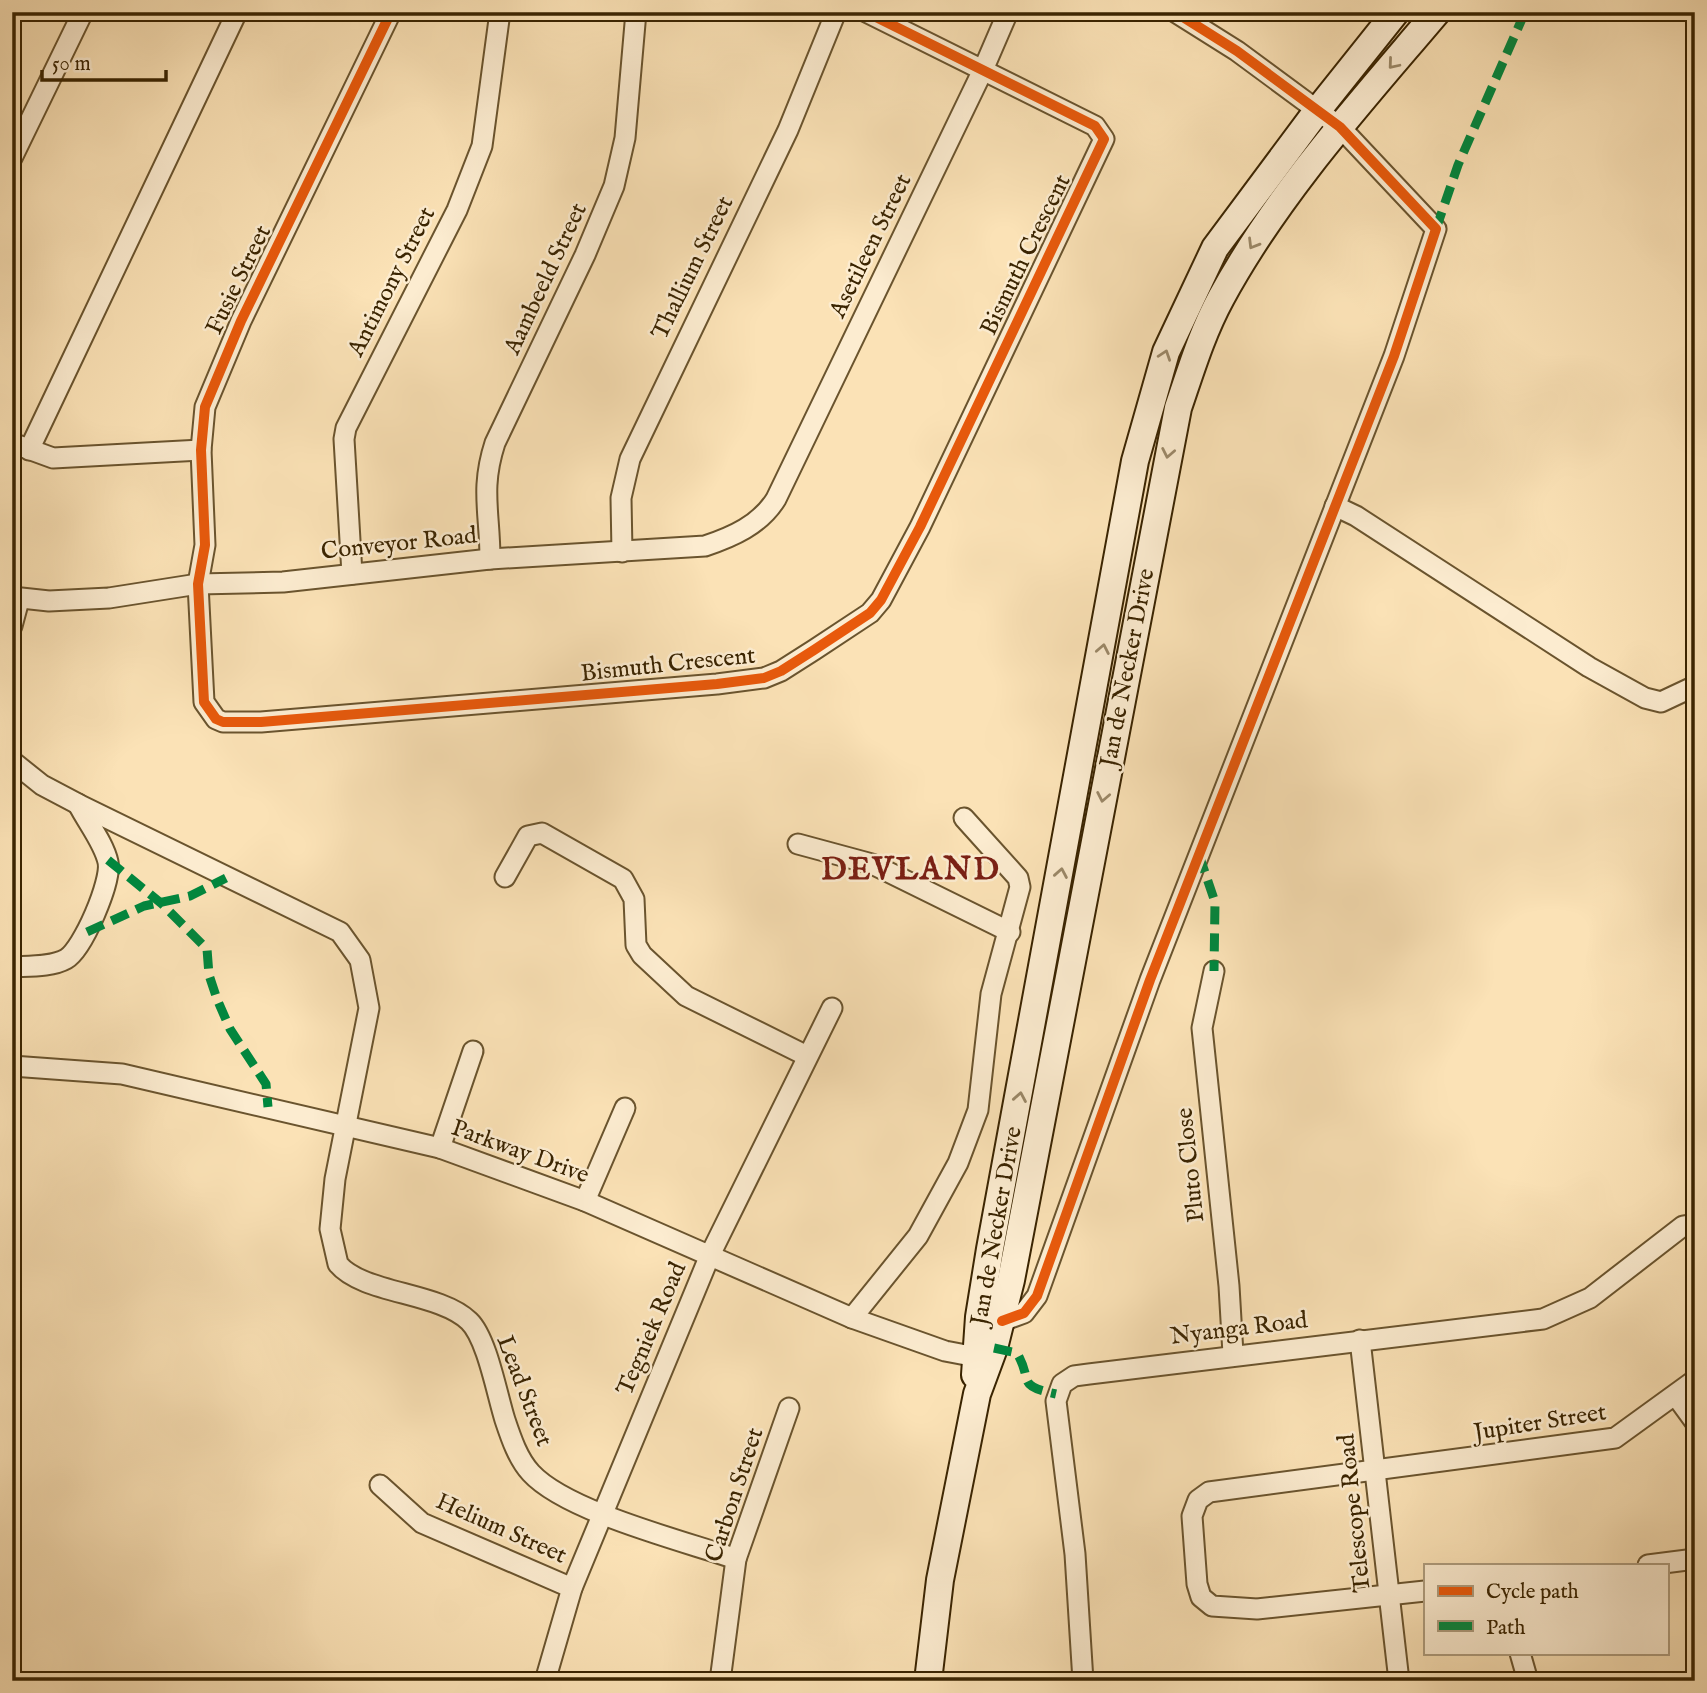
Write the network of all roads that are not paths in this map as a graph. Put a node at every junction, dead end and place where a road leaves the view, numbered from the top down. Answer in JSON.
{"nodes":[{"id":1,"x":83,"y":12,"type":"edge"},
{"id":2,"x":237,"y":12,"type":"edge"},
{"id":3,"x":391,"y":12,"type":"edge"},
{"id":4,"x":500,"y":12,"type":"edge"},
{"id":5,"x":636,"y":12,"type":"edge"},
{"id":6,"x":836,"y":12,"type":"edge"},
{"id":7,"x":866,"y":12,"type":"edge"},
{"id":8,"x":1008,"y":12,"type":"edge"},
{"id":9,"x":1175,"y":12,"type":"edge"},
{"id":10,"x":1396,"y":12,"type":"edge"},
{"id":11,"x":1437,"y":12,"type":"edge"},
{"id":12,"x":983,"y":70,"type":"junction"},
{"id":13,"x":1317,"y":111,"type":"junction"},
{"id":14,"x":1340,"y":127,"type":"junction"},
{"id":15,"x":12,"y":158,"type":"edge"},
{"id":16,"x":21,"y":446,"type":"edge"},
{"id":17,"x":201,"y":450,"type":"junction"},
{"id":18,"x":776,"y":499,"type":"joint"},
{"id":19,"x":1335,"y":506,"type":"junction"},
{"id":20,"x":622,"y":552,"type":"junction"},
{"id":21,"x":490,"y":559,"type":"junction"},
{"id":22,"x":352,"y":574,"type":"junction"},
{"id":23,"x":198,"y":584,"type":"junction"},
{"id":24,"x":15,"y":598,"type":"edge"},
{"id":25,"x":12,"y":626,"type":"edge"},
{"id":26,"x":1695,"y":686,"type":"edge"},
{"id":27,"x":14,"y":765,"type":"edge"},
{"id":28,"x":78,"y":804,"type":"junction"},
{"id":29,"x":964,"y":818,"type":"dead end"},
{"id":30,"x":798,"y":844,"type":"dead end"},
{"id":31,"x":505,"y":877,"type":"dead end"},
{"id":32,"x":1010,"y":932,"type":"junction"},
{"id":33,"x":12,"y":967,"type":"edge"},
{"id":34,"x":1213,"y":971,"type":"dead end"},
{"id":35,"x":832,"y":1008,"type":"dead end"},
{"id":36,"x":473,"y":1051,"type":"dead end"},
{"id":37,"x":807,"y":1056,"type":"junction"},
{"id":38,"x":12,"y":1066,"type":"edge"},
{"id":39,"x":625,"y":1108,"type":"dead end"},
{"id":40,"x":345,"y":1125,"type":"junction"},
{"id":41,"x":440,"y":1148,"type":"junction"},
{"id":42,"x":585,"y":1201,"type":"junction"},
{"id":43,"x":1695,"y":1224,"type":"edge"},
{"id":44,"x":710,"y":1255,"type":"junction"},
{"id":45,"x":852,"y":1318,"type":"junction"},
{"id":46,"x":1002,"y":1321,"type":"junction"},
{"id":47,"x":1360,"y":1340,"type":"junction"},
{"id":48,"x":1233,"y":1354,"type":"junction"},
{"id":49,"x":982,"y":1358,"type":"junction"},
{"id":50,"x":1695,"y":1380,"type":"edge"},
{"id":51,"x":1675,"y":1396,"type":"junction"},
{"id":52,"x":789,"y":1408,"type":"dead end"},
{"id":53,"x":1695,"y":1422,"type":"edge"},
{"id":54,"x":1375,"y":1471,"type":"junction"},
{"id":55,"x":380,"y":1485,"type":"dead end"},
{"id":56,"x":603,"y":1514,"type":"junction"},
{"id":57,"x":736,"y":1559,"type":"junction"},
{"id":58,"x":1695,"y":1559,"type":"edge"},
{"id":59,"x":1656,"y":1564,"type":"edge"},
{"id":60,"x":572,"y":1588,"type":"junction"},
{"id":61,"x":1424,"y":1591,"type":"edge"},
{"id":62,"x":1388,"y":1594,"type":"junction"},
{"id":63,"x":1520,"y":1654,"type":"edge"},
{"id":64,"x":545,"y":1681,"type":"edge"},
{"id":65,"x":720,"y":1681,"type":"edge"},
{"id":66,"x":928,"y":1681,"type":"edge"},
{"id":67,"x":1083,"y":1681,"type":"edge"},
{"id":68,"x":1399,"y":1681,"type":"edge"},
{"id":69,"x":1528,"y":1681,"type":"edge"}],
"edges":[{"from":1,"to":15,"type":"street"},
{"from":2,"to":16,"type":"street"},
{"from":3,"to":17,"type":"street","name":"Fusie Street"},
{"from":4,"to":22,"type":"street","name":"Antimony Street"},
{"from":5,"to":21,"type":"street","name":"Aambeeld Street"},
{"from":6,"to":20,"type":"street","name":"Thallium Street"},
{"from":7,"to":12,"type":"street"},
{"from":8,"to":12,"type":"street","name":"Asetileen Street"},
{"from":9,"to":13,"type":"street"},
{"from":10,"to":13,"type":"main road","name":"Jan de Necker Drive"},
{"from":11,"to":14,"type":"main road","name":"Jan de Necker Drive","one_way":true},
{"from":12,"to":18,"type":"street","name":"Asetileen Street"},
{"from":12,"to":23,"type":"street","name":"Bismuth Crescent"},
{"from":13,"to":14,"type":"street"},
{"from":49,"to":13,"type":"main road","name":"Jan de Necker Drive","one_way":true},
{"from":14,"to":19,"type":"street"},
{"from":14,"to":46,"type":"main road","name":"Jan de Necker Drive","one_way":true},
{"from":16,"to":17,"type":"street"},
{"from":17,"to":23,"type":"street","name":"Fusie Street"},
{"from":18,"to":20,"type":"street","name":"Conveyor Road"},
{"from":19,"to":26,"type":"street"},
{"from":19,"to":46,"type":"street"},
{"from":20,"to":21,"type":"street","name":"Conveyor Road"},
{"from":21,"to":22,"type":"street","name":"Conveyor Road"},
{"from":22,"to":23,"type":"street","name":"Conveyor Road"},
{"from":23,"to":24,"type":"street","name":"Conveyor Road"},
{"from":24,"to":25,"type":"street"},
{"from":27,"to":28,"type":"street"},
{"from":28,"to":33,"type":"street"},
{"from":28,"to":40,"type":"street"},
{"from":29,"to":32,"type":"street"},
{"from":30,"to":32,"type":"street"},
{"from":31,"to":37,"type":"street"},
{"from":32,"to":45,"type":"street"},
{"from":34,"to":48,"type":"street","name":"Pluto Close"},
{"from":35,"to":37,"type":"street","name":"Tegniek Road"},
{"from":36,"to":41,"type":"street"},
{"from":37,"to":44,"type":"street","name":"Tegniek Road"},
{"from":38,"to":40,"type":"street","name":"Parkway Drive"},
{"from":39,"to":42,"type":"street"},
{"from":40,"to":41,"type":"street","name":"Parkway Drive"},
{"from":40,"to":56,"type":"street","name":"Lead Street"},
{"from":41,"to":42,"type":"street","name":"Parkway Drive"},
{"from":42,"to":44,"type":"street","name":"Parkway Drive"},
{"from":43,"to":47,"type":"street","name":"Nyanga Road"},
{"from":44,"to":45,"type":"street","name":"Parkway Drive"},
{"from":44,"to":56,"type":"street","name":"Tegniek Road"},
{"from":45,"to":49,"type":"street","name":"Parkway Drive"},
{"from":46,"to":49,"type":"main road","name":"Jan de Necker Drive"},
{"from":47,"to":48,"type":"street","name":"Nyanga Road"},
{"from":47,"to":54,"type":"street","name":"Telescope Road"},
{"from":48,"to":67,"type":"street","name":"Nyanga Road"},
{"from":49,"to":66,"type":"main road","name":"Jan de Necker Drive"},
{"from":50,"to":51,"type":"street","name":"Jupiter Street"},
{"from":51,"to":53,"type":"street"},
{"from":51,"to":54,"type":"street","name":"Jupiter Street"},
{"from":52,"to":57,"type":"street","name":"Carbon Street"},
{"from":54,"to":62,"type":"street","name":"Telescope Road"},
{"from":54,"to":62,"type":"street","name":"Jupiter Street"},
{"from":55,"to":60,"type":"street","name":"Helium Street"},
{"from":56,"to":57,"type":"street"},
{"from":56,"to":60,"type":"street","name":"Tegniek Road"},
{"from":57,"to":65,"type":"street","name":"Carbon Street"},
{"from":58,"to":59,"type":"street"},
{"from":60,"to":64,"type":"street","name":"Tegniek Road"},
{"from":61,"to":62,"type":"street"},
{"from":62,"to":68,"type":"street","name":"Telescope Road"},
{"from":63,"to":69,"type":"street"}]}
